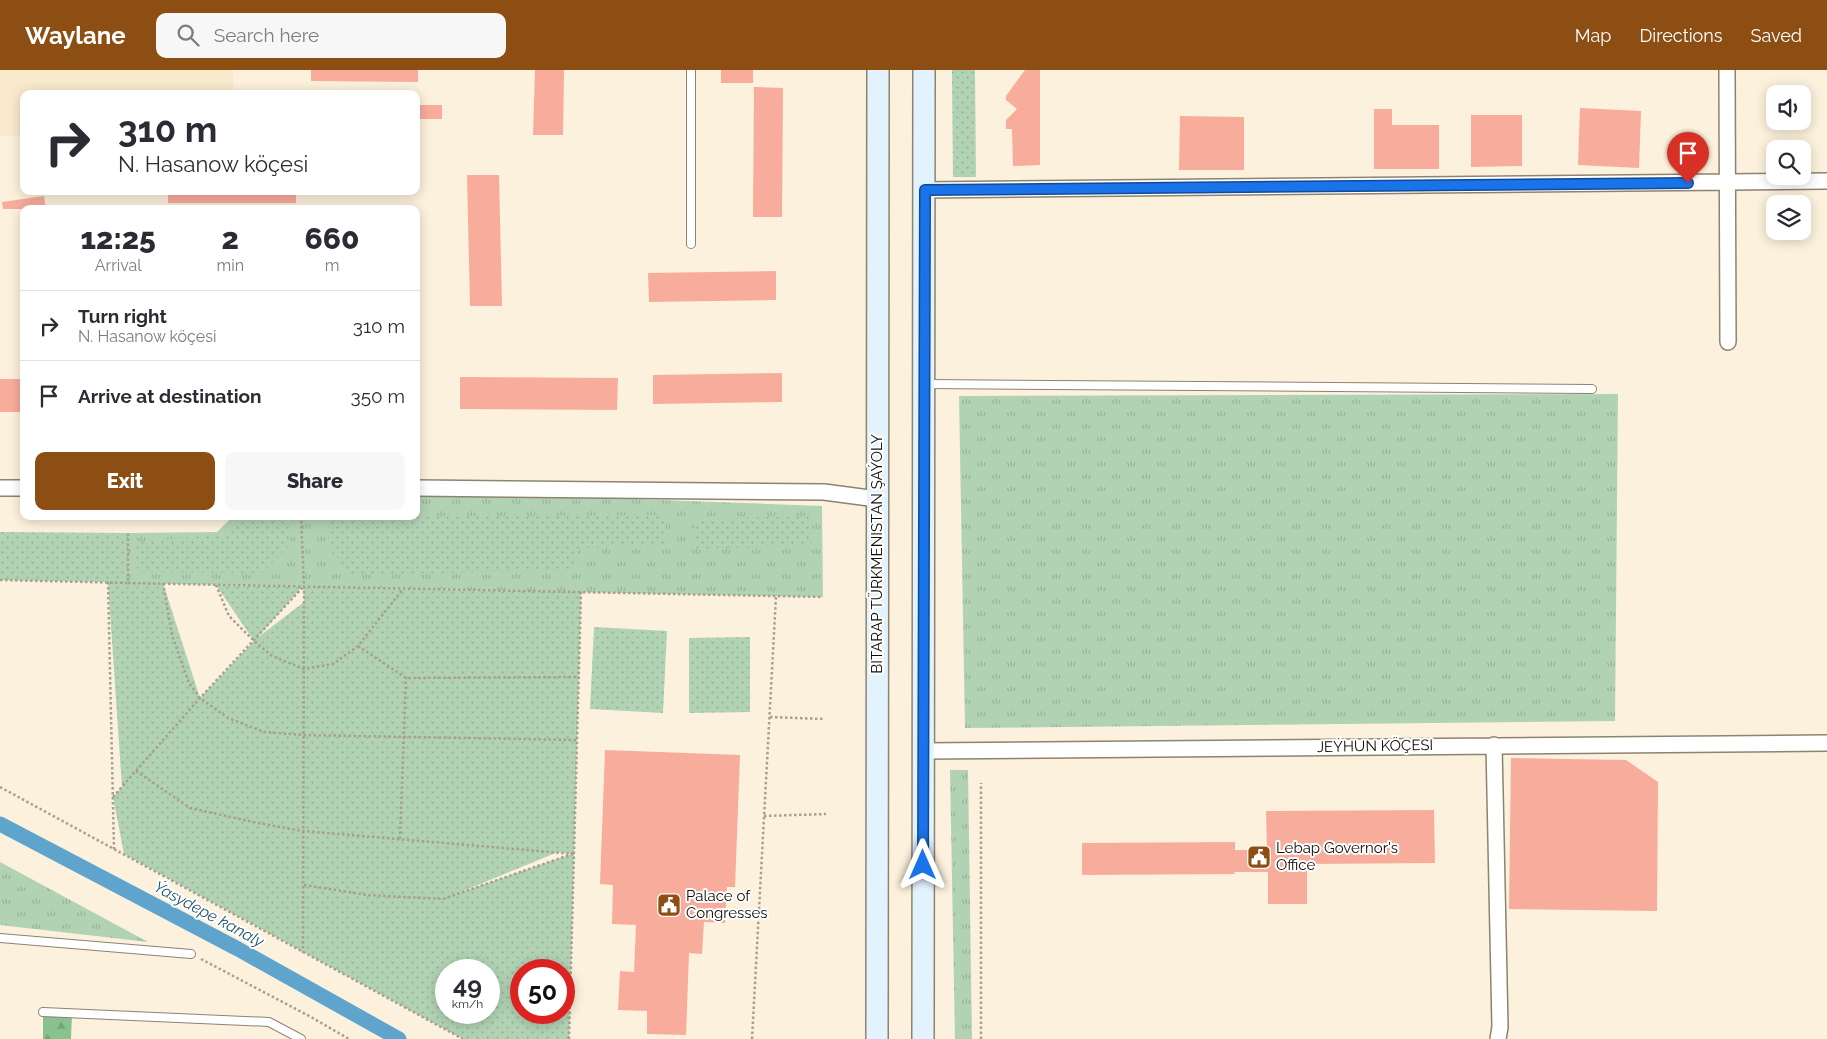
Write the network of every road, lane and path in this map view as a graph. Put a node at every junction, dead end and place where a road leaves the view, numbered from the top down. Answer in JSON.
{"nodes":[{"id":1,"x":691,"y":70,"type":"edge"},
{"id":2,"x":878,"y":70,"type":"edge"},
{"id":3,"x":924,"y":70,"type":"edge"},
{"id":4,"x":1727,"y":70,"type":"edge"},
{"id":5,"x":1827,"y":181,"type":"edge"},
{"id":6,"x":1727,"y":183,"type":"junction"},
{"id":7,"x":925,"y":190,"type":"junction"},
{"id":8,"x":691,"y":244,"type":"dead end"},
{"id":9,"x":1728,"y":342,"type":"dead end"},
{"id":10,"x":924,"y":384,"type":"junction"},
{"id":11,"x":1592,"y":389,"type":"dead end"},
{"id":12,"x":0,"y":488,"type":"edge"},
{"id":13,"x":20,"y":488,"type":"edge"},
{"id":14,"x":420,"y":488,"type":"edge"},
{"id":15,"x":877,"y":499,"type":"junction"},
{"id":16,"x":301,"y":520,"type":"edge"},
{"id":17,"x":128,"y":532,"type":"dead end"},
{"id":18,"x":0,"y":580,"type":"edge"},
{"id":19,"x":108,"y":582,"type":"junction"},
{"id":20,"x":128,"y":583,"type":"junction"},
{"id":21,"x":163,"y":584,"type":"junction"},
{"id":22,"x":216,"y":584,"type":"junction"},
{"id":23,"x":304,"y":586,"type":"junction"},
{"id":24,"x":403,"y":588,"type":"junction"},
{"id":25,"x":580,"y":592,"type":"junction"},
{"id":26,"x":776,"y":596,"type":"junction"},
{"id":27,"x":823,"y":597,"type":"dead end"},
{"id":28,"x":254,"y":641,"type":"junction"},
{"id":29,"x":358,"y":646,"type":"junction"},
{"id":30,"x":304,"y":669,"type":"junction"},
{"id":31,"x":578,"y":677,"type":"junction"},
{"id":32,"x":406,"y":678,"type":"junction"},
{"id":33,"x":200,"y":698,"type":"junction"},
{"id":34,"x":770,"y":717,"type":"junction"},
{"id":35,"x":824,"y":719,"type":"dead end"},
{"id":36,"x":304,"y":735,"type":"junction"},
{"id":37,"x":404,"y":737,"type":"junction"},
{"id":38,"x":577,"y":740,"type":"junction"},
{"id":39,"x":1827,"y":743,"type":"edge"},
{"id":40,"x":1494,"y":745,"type":"junction"},
{"id":41,"x":923,"y":751,"type":"junction"},
{"id":42,"x":136,"y":772,"type":"junction"},
{"id":43,"x":981,"y":783,"type":"dead end"},
{"id":44,"x":0,"y":787,"type":"edge"},
{"id":45,"x":113,"y":798,"type":"junction"},
{"id":46,"x":826,"y":814,"type":"dead end"},
{"id":47,"x":764,"y":816,"type":"junction"},
{"id":48,"x":303,"y":831,"type":"junction"},
{"id":49,"x":400,"y":839,"type":"junction"},
{"id":50,"x":114,"y":849,"type":"junction"},
{"id":51,"x":574,"y":854,"type":"junction"},
{"id":52,"x":304,"y":885,"type":"junction"},
{"id":53,"x":0,"y":938,"type":"edge"},
{"id":54,"x":303,"y":953,"type":"junction"},
{"id":55,"x":191,"y":954,"type":"joint"},
{"id":56,"x":43,"y":1012,"type":"dead end"},
{"id":57,"x":301,"y":1039,"type":"edge"},
{"id":58,"x":349,"y":1039,"type":"edge"},
{"id":59,"x":463,"y":1039,"type":"edge"},
{"id":60,"x":569,"y":1039,"type":"edge"},
{"id":61,"x":752,"y":1039,"type":"edge"},
{"id":62,"x":877,"y":1039,"type":"edge"},
{"id":63,"x":922,"y":1039,"type":"edge"},
{"id":64,"x":981,"y":1039,"type":"edge"},
{"id":65,"x":1498,"y":1039,"type":"edge"}],
"edges":[{"from":1,"to":8,"type":"lane"},
{"from":2,"to":15,"type":"main road","name":"BITARAP TÜRKMENISTAN ŞAÝOLY"},
{"from":3,"to":7,"type":"main road"},
{"from":4,"to":6,"type":"street"},
{"from":5,"to":6,"type":"street"},
{"from":6,"to":7,"type":"street"},
{"from":6,"to":9,"type":"street"},
{"from":7,"to":10,"type":"main road"},
{"from":10,"to":11,"type":"lane"},
{"from":10,"to":41,"type":"main road"},
{"from":12,"to":13,"type":"street"},
{"from":14,"to":15,"type":"street"},
{"from":15,"to":62,"type":"main road","name":"BITARAP TÜRKMENISTAN ŞAÝOLY"},
{"from":16,"to":23,"type":"path"},
{"from":17,"to":20,"type":"path"},
{"from":18,"to":19,"type":"path"},
{"from":19,"to":20,"type":"path"},
{"from":19,"to":45,"type":"path"},
{"from":20,"to":21,"type":"path"},
{"from":21,"to":22,"type":"path"},
{"from":21,"to":33,"type":"path"},
{"from":22,"to":23,"type":"path"},
{"from":22,"to":28,"type":"path"},
{"from":23,"to":24,"type":"path"},
{"from":23,"to":28,"type":"path"},
{"from":23,"to":30,"type":"path"},
{"from":24,"to":25,"type":"path"},
{"from":24,"to":29,"type":"path"},
{"from":25,"to":26,"type":"path"},
{"from":25,"to":31,"type":"path"},
{"from":26,"to":27,"type":"path"},
{"from":26,"to":34,"type":"path"},
{"from":28,"to":30,"type":"path"},
{"from":28,"to":33,"type":"path"},
{"from":29,"to":30,"type":"path"},
{"from":29,"to":32,"type":"path"},
{"from":30,"to":36,"type":"path"},
{"from":31,"to":32,"type":"path"},
{"from":31,"to":38,"type":"path"},
{"from":32,"to":37,"type":"path"},
{"from":33,"to":36,"type":"path"},
{"from":33,"to":42,"type":"path"},
{"from":34,"to":35,"type":"path"},
{"from":34,"to":47,"type":"path"},
{"from":36,"to":37,"type":"path"},
{"from":36,"to":48,"type":"path"},
{"from":37,"to":38,"type":"path"},
{"from":37,"to":49,"type":"path"},
{"from":38,"to":51,"type":"path"},
{"from":39,"to":40,"type":"street","name":"JEÝHUN KÖÇESI"},
{"from":40,"to":41,"type":"street","name":"JEÝHUN KÖÇESI"},
{"from":40,"to":65,"type":"street"},
{"from":41,"to":63,"type":"main road"},
{"from":42,"to":45,"type":"path"},
{"from":42,"to":48,"type":"path"},
{"from":43,"to":64,"type":"path"},
{"from":44,"to":50,"type":"path"},
{"from":45,"to":50,"type":"path"},
{"from":46,"to":47,"type":"path"},
{"from":47,"to":61,"type":"path"},
{"from":48,"to":49,"type":"path"},
{"from":48,"to":52,"type":"path"},
{"from":49,"to":51,"type":"path"},
{"from":50,"to":54,"type":"path"},
{"from":51,"to":52,"type":"path"},
{"from":51,"to":60,"type":"path"},
{"from":52,"to":54,"type":"path"},
{"from":53,"to":55,"type":"lane"},
{"from":54,"to":59,"type":"path"},
{"from":55,"to":58,"type":"path"},
{"from":56,"to":57,"type":"lane"}]}
